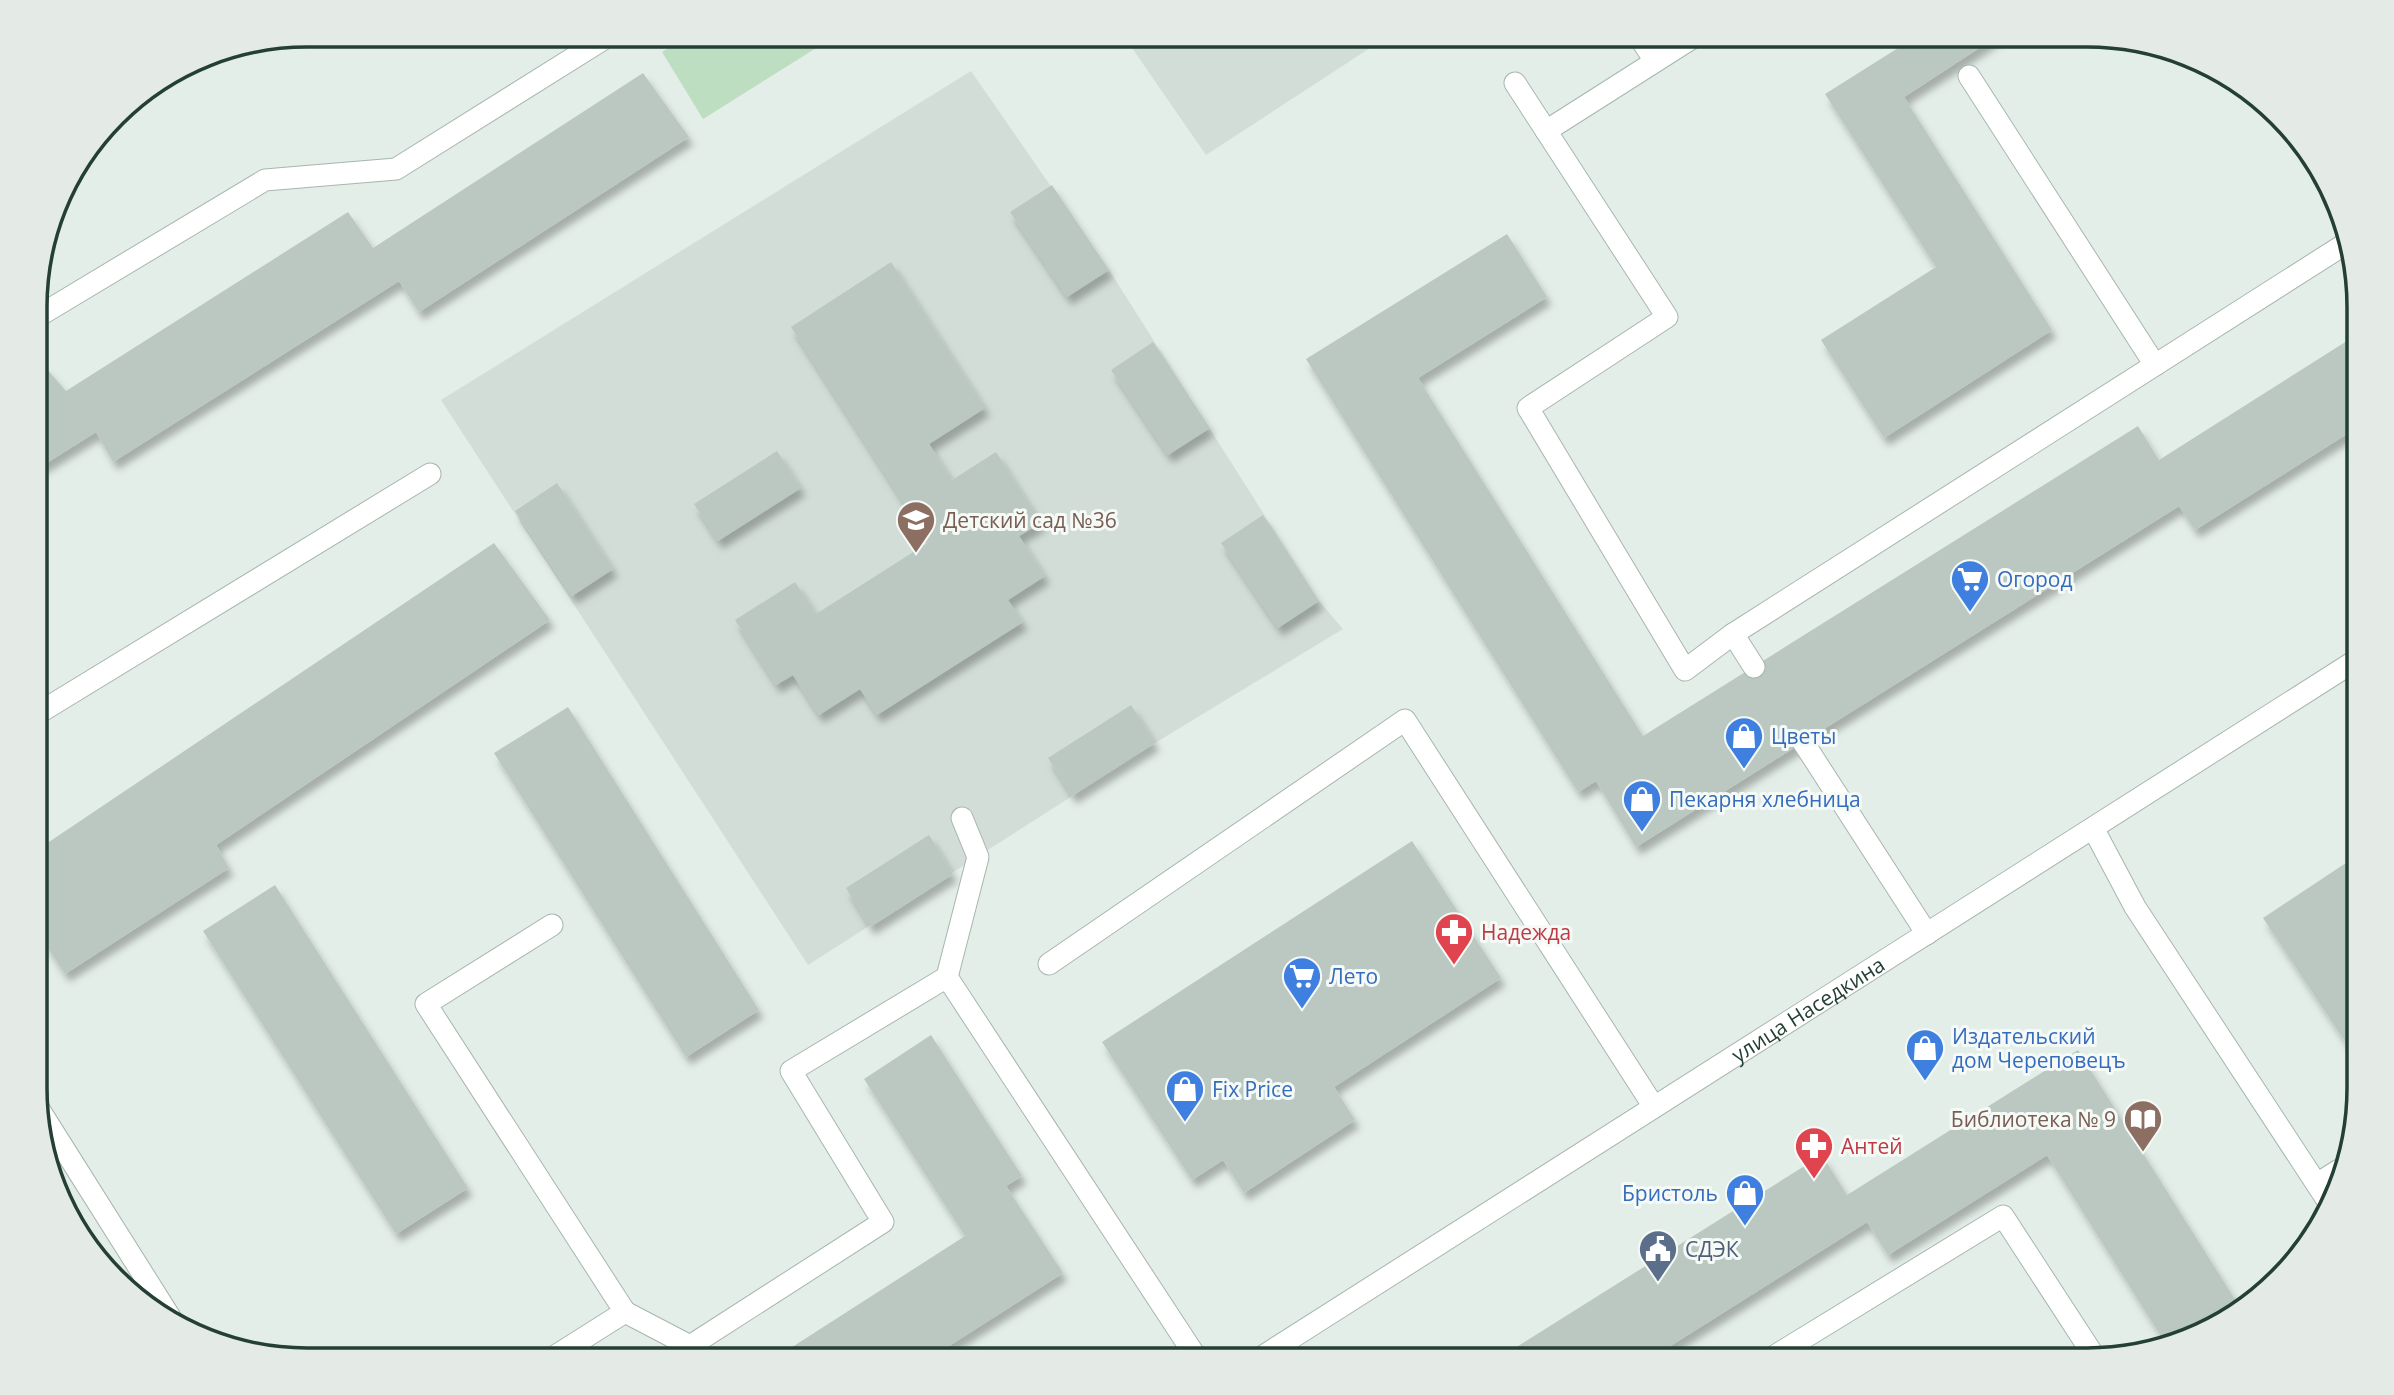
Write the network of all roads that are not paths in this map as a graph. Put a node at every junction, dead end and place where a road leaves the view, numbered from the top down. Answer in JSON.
{"nodes":[{"id":1,"x":591,"y":47,"type":"edge"},
{"id":2,"x":1646,"y":47,"type":"edge"},
{"id":3,"x":1677,"y":47,"type":"edge"},
{"id":4,"x":1655,"y":61,"type":"junction"},
{"id":5,"x":1969,"y":76,"type":"dead end"},
{"id":6,"x":1515,"y":83,"type":"dead end"},
{"id":7,"x":1545,"y":131,"type":"junction"},
{"id":8,"x":2340,"y":247,"type":"edge"},
{"id":9,"x":47,"y":311,"type":"edge"},
{"id":10,"x":2155,"y":365,"type":"junction"},
{"id":11,"x":430,"y":474,"type":"dead end"},
{"id":12,"x":1733,"y":634,"type":"junction"},
{"id":13,"x":2347,"y":666,"type":"edge"},
{"id":14,"x":1754,"y":667,"type":"dead end"},
{"id":15,"x":47,"y":708,"type":"edge"},
{"id":16,"x":1802,"y":742,"type":"dead end"},
{"id":17,"x":962,"y":818,"type":"dead end"},
{"id":18,"x":2093,"y":828,"type":"junction"},
{"id":19,"x":552,"y":925,"type":"dead end"},
{"id":20,"x":1927,"y":934,"type":"junction"},
{"id":21,"x":1049,"y":964,"type":"dead end"},
{"id":22,"x":947,"y":977,"type":"junction"},
{"id":23,"x":1654,"y":1107,"type":"junction"},
{"id":24,"x":50,"y":1125,"type":"edge"},
{"id":25,"x":2332,"y":1175,"type":"edge"},
{"id":26,"x":2317,"y":1184,"type":"junction"},
{"id":27,"x":2324,"y":1195,"type":"edge"},
{"id":28,"x":161,"y":1302,"type":"edge"},
{"id":29,"x":625,"y":1312,"type":"junction"},
{"id":30,"x":568,"y":1348,"type":"edge"},
{"id":31,"x":1190,"y":1348,"type":"edge"},
{"id":32,"x":1276,"y":1348,"type":"edge"},
{"id":33,"x":1788,"y":1348,"type":"edge"},
{"id":34,"x":2089,"y":1348,"type":"edge"}],
"edges":[{"from":1,"to":9,"type":"street"},
{"from":2,"to":4,"type":"street"},
{"from":3,"to":4,"type":"street"},
{"from":4,"to":7,"type":"street"},
{"from":5,"to":10,"type":"street"},
{"from":6,"to":7,"type":"street"},
{"from":7,"to":12,"type":"street"},
{"from":8,"to":10,"type":"street"},
{"from":10,"to":12,"type":"street"},
{"from":11,"to":15,"type":"street"},
{"from":12,"to":14,"type":"street"},
{"from":13,"to":18,"type":"street","name":"улица Наседкина"},
{"from":16,"to":20,"type":"street"},
{"from":17,"to":22,"type":"street"},
{"from":18,"to":20,"type":"street","name":"улица Наседкина"},
{"from":18,"to":26,"type":"street"},
{"from":19,"to":29,"type":"street"},
{"from":20,"to":23,"type":"street","name":"улица Наседкина"},
{"from":21,"to":23,"type":"street"},
{"from":22,"to":29,"type":"street"},
{"from":22,"to":31,"type":"street"},
{"from":23,"to":32,"type":"street","name":"улица Наседкина"},
{"from":24,"to":28,"type":"street"},
{"from":25,"to":26,"type":"street"},
{"from":26,"to":27,"type":"street"},
{"from":29,"to":30,"type":"street"},
{"from":33,"to":34,"type":"street"}]}
